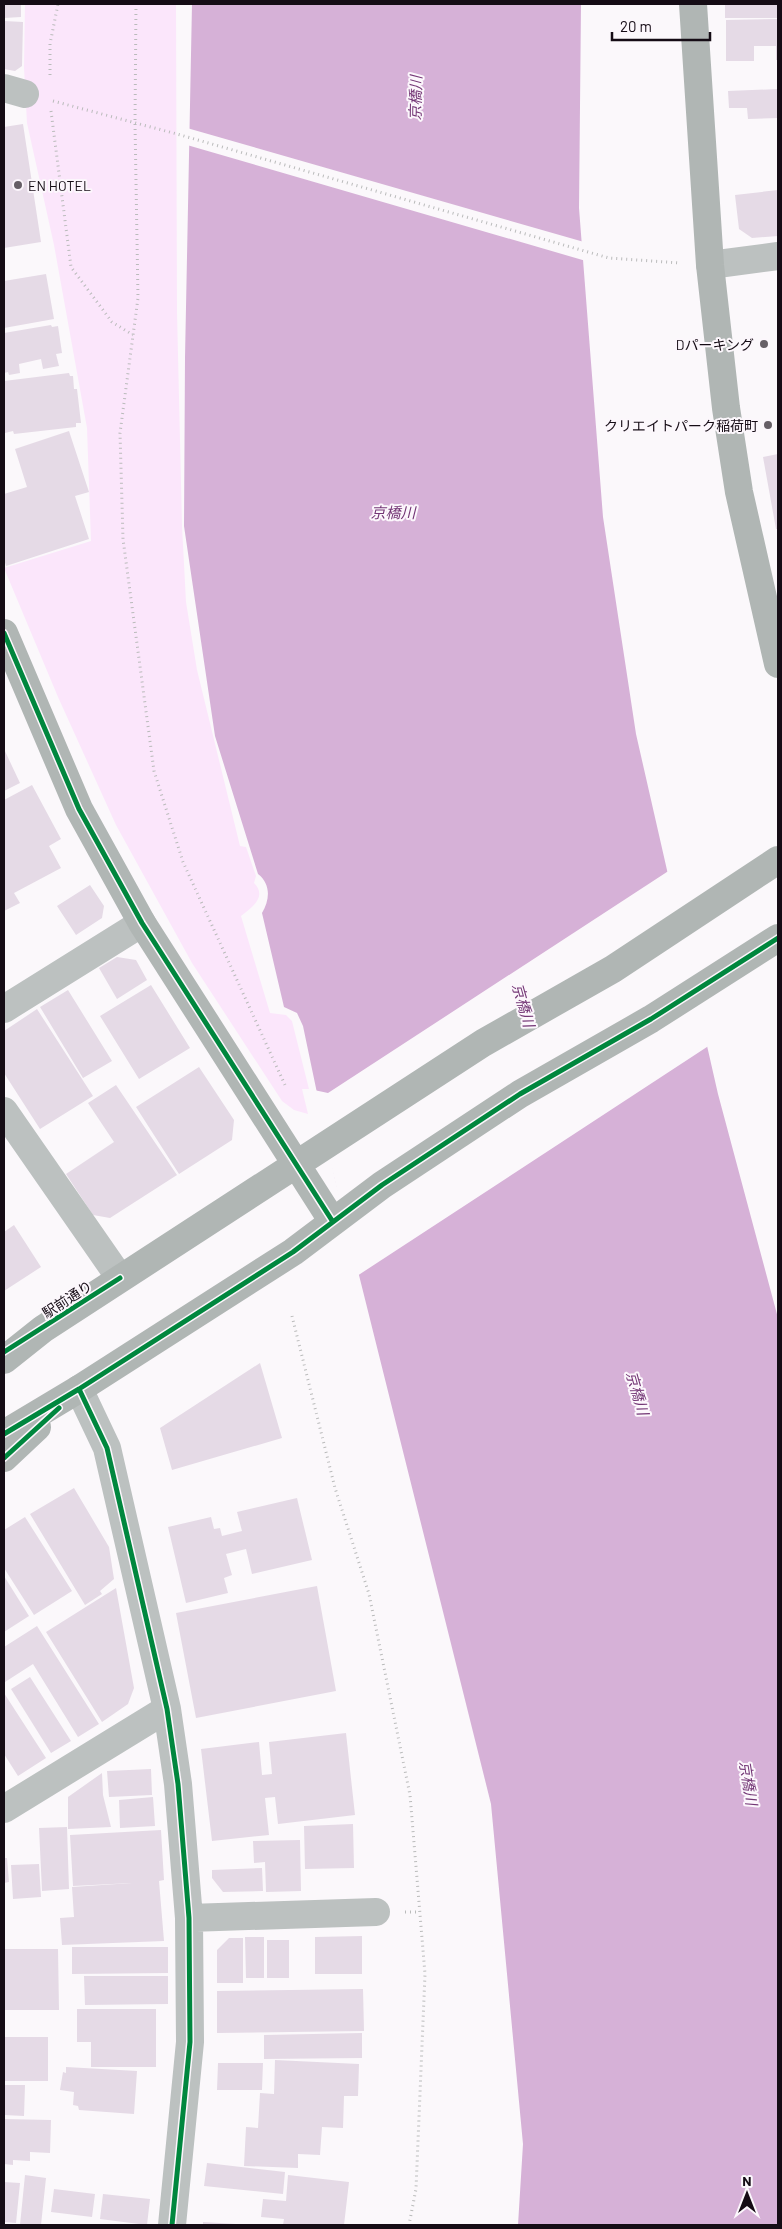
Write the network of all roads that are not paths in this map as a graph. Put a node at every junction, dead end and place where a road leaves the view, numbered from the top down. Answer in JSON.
{"nodes":[{"id":1,"x":693,"y":4,"type":"edge"},
{"id":2,"x":778,"y":256,"type":"edge"},
{"id":3,"x":710,"y":265,"type":"junction"},
{"id":4,"x":4,"y":633,"type":"edge"},
{"id":5,"x":778,"y":664,"type":"edge"},
{"id":6,"x":778,"y":860,"type":"edge"},
{"id":7,"x":142,"y":923,"type":"junction"},
{"id":8,"x":778,"y":938,"type":"edge"},
{"id":9,"x":4,"y":1009,"type":"edge"},
{"id":10,"x":4,"y":1111,"type":"edge"},
{"id":11,"x":307,"y":1158,"type":"junction"},
{"id":12,"x":333,"y":1222,"type":"junction"},
{"id":13,"x":120,"y":1278,"type":"junction"},
{"id":14,"x":43,"y":1328,"type":"junction"},
{"id":15,"x":4,"y":1352,"type":"edge"},
{"id":16,"x":4,"y":1360,"type":"edge"},
{"id":17,"x":79,"y":1389,"type":"junction"},
{"id":18,"x":4,"y":1434,"type":"edge"},
{"id":19,"x":4,"y":1458,"type":"edge"},
{"id":20,"x":167,"y":1709,"type":"junction"},
{"id":21,"x":4,"y":1809,"type":"edge"},
{"id":22,"x":376,"y":1912,"type":"dead end"},
{"id":23,"x":189,"y":1918,"type":"junction"},
{"id":24,"x":172,"y":2225,"type":"edge"}],
"edges":[{"from":1,"to":3,"type":"street"},
{"from":2,"to":3,"type":"street"},
{"from":3,"to":5,"type":"street"},
{"from":4,"to":7,"type":"street"},
{"from":6,"to":11,"type":"street","name":"駅前通り"},
{"from":7,"to":9,"type":"street"},
{"from":7,"to":11,"type":"street"},
{"from":8,"to":12,"type":"street"},
{"from":10,"to":13,"type":"street"},
{"from":11,"to":12,"type":"street"},
{"from":11,"to":13,"type":"street","name":"駅前通り"},
{"from":12,"to":17,"type":"street"},
{"from":13,"to":14,"type":"street","name":"駅前通り"},
{"from":14,"to":15,"type":"street"},
{"from":14,"to":16,"type":"street","name":"駅前通り"},
{"from":17,"to":18,"type":"street"},
{"from":17,"to":19,"type":"street"},
{"from":17,"to":20,"type":"street"},
{"from":20,"to":21,"type":"street"},
{"from":20,"to":23,"type":"street"},
{"from":22,"to":23,"type":"street"},
{"from":23,"to":24,"type":"street"}]}
